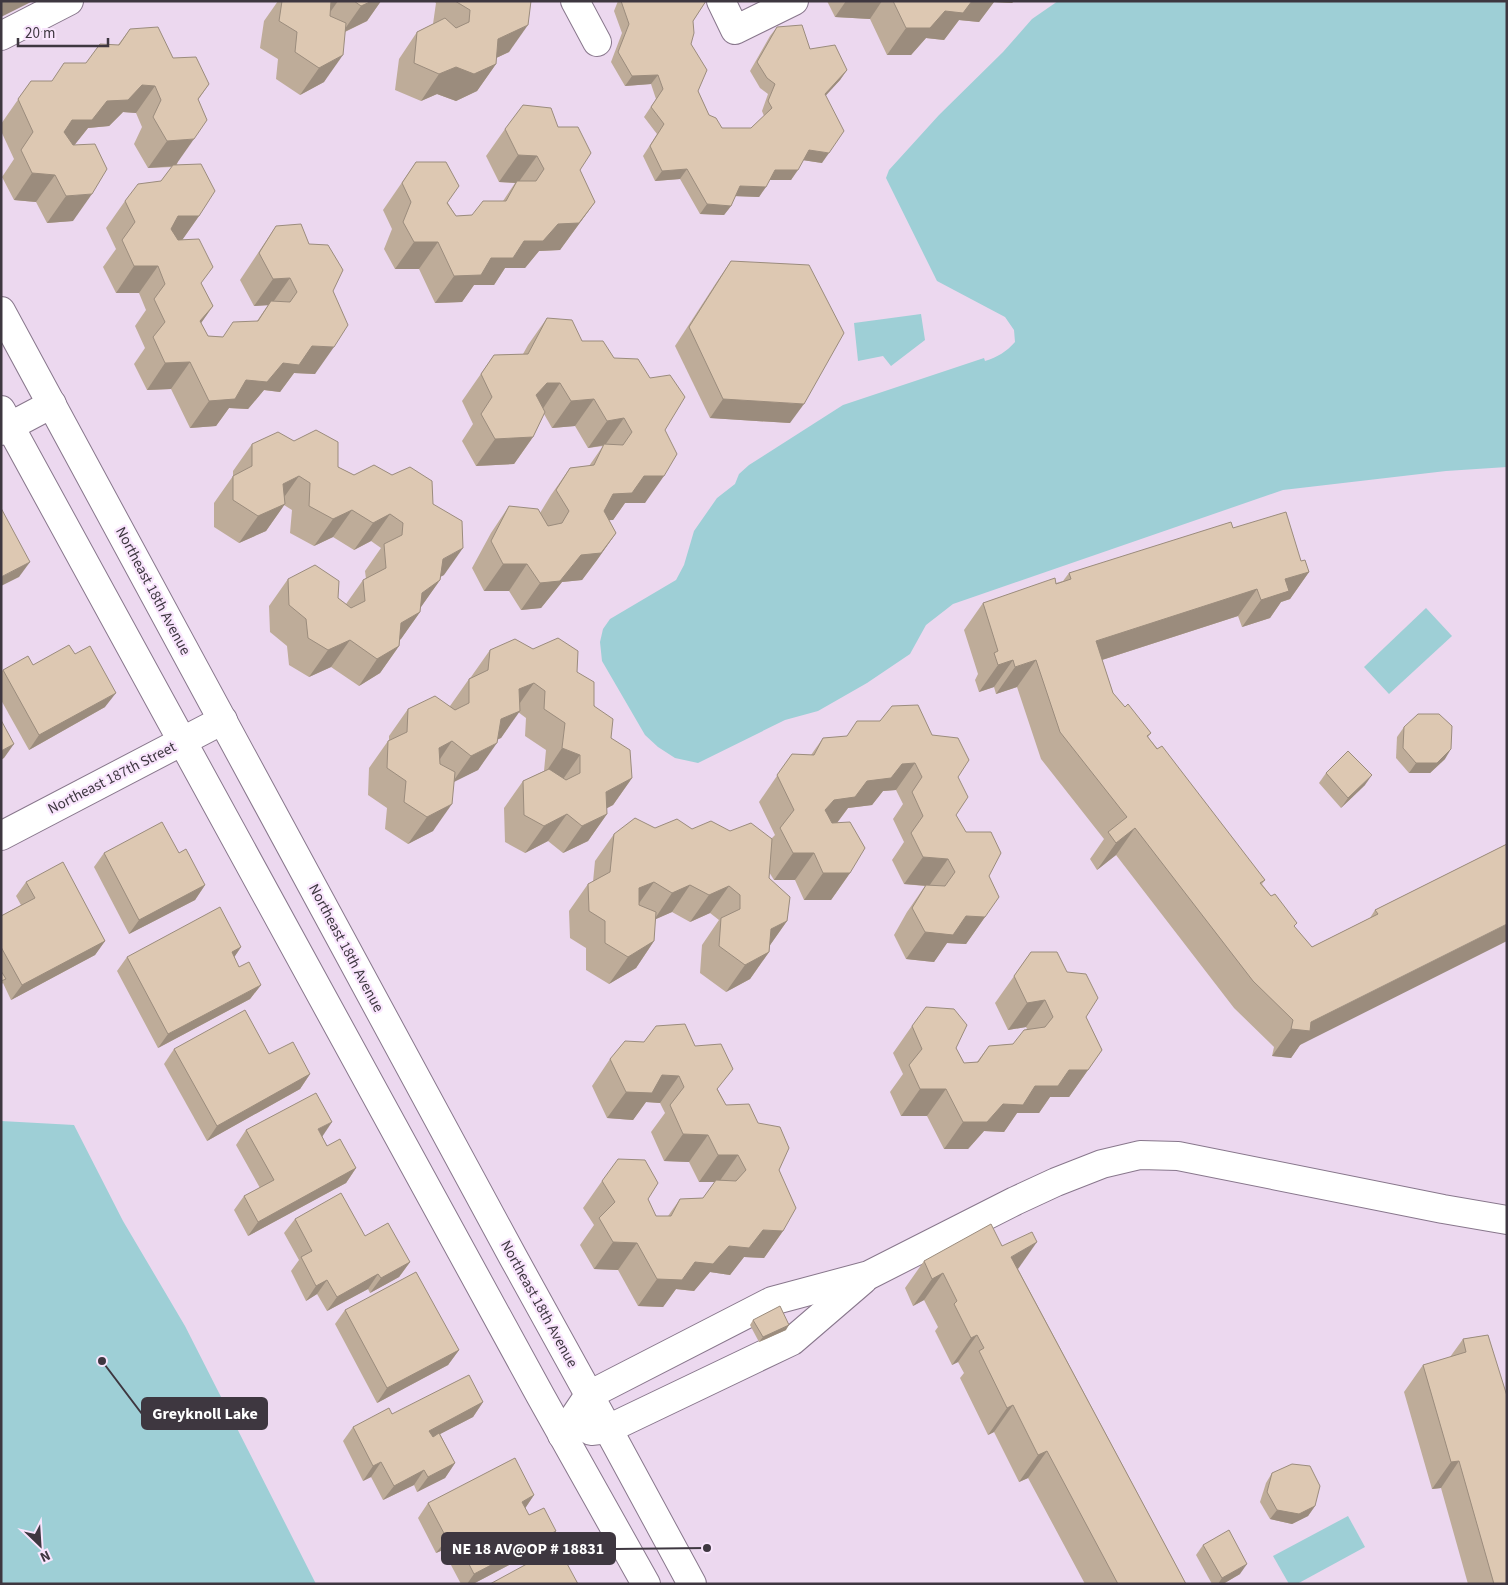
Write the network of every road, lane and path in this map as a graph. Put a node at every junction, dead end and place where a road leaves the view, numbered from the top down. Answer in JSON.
{"nodes":[{"id":1,"x":69,"y":1,"type":"edge"},
{"id":2,"x":575,"y":1,"type":"edge"},
{"id":3,"x":721,"y":1,"type":"edge"},
{"id":4,"x":794,"y":1,"type":"edge"},
{"id":5,"x":1,"y":36,"type":"edge"},
{"id":6,"x":597,"y":42,"type":"dead end"},
{"id":7,"x":1,"y":310,"type":"edge"},
{"id":8,"x":52,"y":404,"type":"junction"},
{"id":9,"x":4,"y":423,"type":"edge"},
{"id":10,"x":223,"y":720,"type":"junction"},
{"id":11,"x":182,"y":742,"type":"junction"},
{"id":12,"x":1,"y":836,"type":"edge"},
{"id":13,"x":438,"y":1119,"type":"junction"},
{"id":14,"x":401,"y":1140,"type":"junction"},
{"id":15,"x":1507,"y":1220,"type":"edge"},
{"id":16,"x":869,"y":1275,"type":"junction"},
{"id":17,"x":589,"y":1395,"type":"junction"},
{"id":18,"x":608,"y":1429,"type":"junction"},
{"id":19,"x":562,"y":1435,"type":"junction"},
{"id":20,"x":646,"y":1584,"type":"edge"},
{"id":21,"x":692,"y":1584,"type":"edge"}],
"edges":[{"from":1,"to":5,"type":"street"},
{"from":2,"to":6,"type":"street"},
{"from":3,"to":4,"type":"street"},
{"from":7,"to":8,"type":"street","name":"Northeast 18th Avenue"},
{"from":8,"to":9,"type":"street"},
{"from":8,"to":10,"type":"street","name":"Northeast 18th Avenue"},
{"from":9,"to":11,"type":"street"},
{"from":10,"to":11,"type":"street","name":"Northeast 187th Street"},
{"from":10,"to":13,"type":"street","name":"Northeast 18th Avenue"},
{"from":11,"to":12,"type":"street","name":"Northeast 187th Street"},
{"from":11,"to":14,"type":"street"},
{"from":13,"to":14,"type":"street"},
{"from":13,"to":17,"type":"street","name":"Northeast 18th Avenue"},
{"from":14,"to":19,"type":"street"},
{"from":15,"to":16,"type":"street"},
{"from":16,"to":17,"type":"street"},
{"from":16,"to":18,"type":"street"},
{"from":17,"to":18,"type":"street","name":"Northeast 18th Avenue"},
{"from":17,"to":19,"type":"street"},
{"from":18,"to":19,"type":"street"},
{"from":18,"to":21,"type":"street","name":"Northeast 18th Avenue"},
{"from":19,"to":20,"type":"street"}]}
